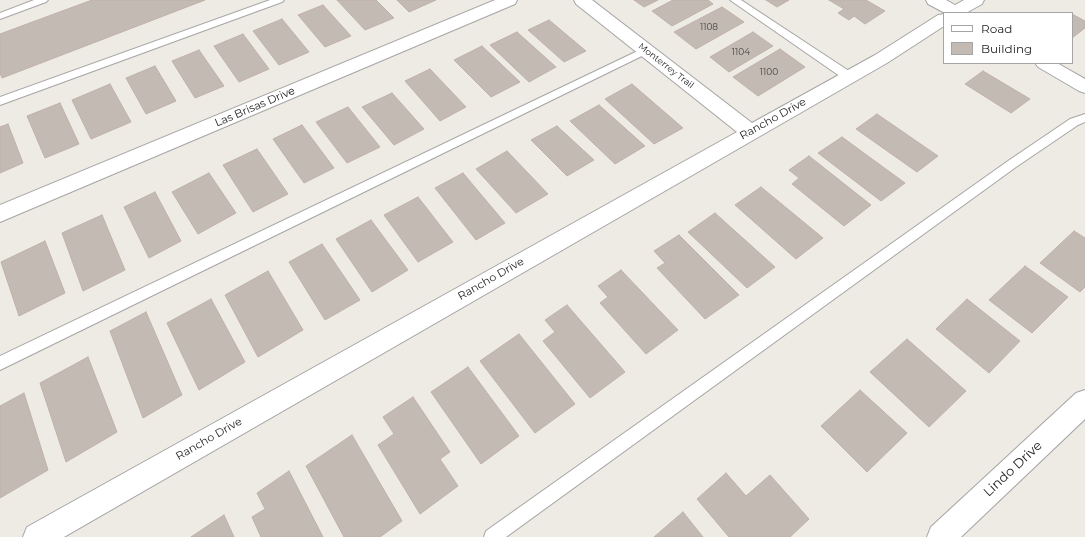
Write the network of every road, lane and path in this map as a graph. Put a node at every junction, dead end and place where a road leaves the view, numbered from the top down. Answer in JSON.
{"nodes":[{"id":1,"x":43,"y":0,"type":"edge"},
{"id":2,"x":279,"y":0,"type":"edge"},
{"id":3,"x":509,"y":0,"type":"edge"},
{"id":4,"x":582,"y":0,"type":"edge"},
{"id":5,"x":735,"y":0,"type":"edge"},
{"id":6,"x":934,"y":0,"type":"edge"},
{"id":7,"x":976,"y":0,"type":"edge"},
{"id":8,"x":949,"y":12,"type":"edge"},
{"id":9,"x":955,"y":12,"type":"edge"},
{"id":10,"x":0,"y":16,"type":"edge"},
{"id":11,"x":943,"y":20,"type":"edge"},
{"id":12,"x":646,"y":50,"type":"junction"},
{"id":13,"x":1046,"y":64,"type":"edge"},
{"id":14,"x":848,"y":76,"type":"junction"},
{"id":15,"x":1085,"y":86,"type":"edge"},
{"id":16,"x":0,"y":101,"type":"edge"},
{"id":17,"x":1085,"y":118,"type":"edge"},
{"id":18,"x":750,"y":132,"type":"junction"},
{"id":19,"x":0,"y":214,"type":"edge"},
{"id":20,"x":0,"y":363,"type":"edge"},
{"id":21,"x":1085,"y":402,"type":"edge"},
{"id":22,"x":37,"y":537,"type":"edge"},
{"id":23,"x":492,"y":537,"type":"edge"},
{"id":24,"x":941,"y":537,"type":"edge"}],
"edges":[{"from":1,"to":10,"type":"lane"},
{"from":2,"to":16,"type":"lane"},
{"from":3,"to":19,"type":"street","name":"Las Brisas Drive"},
{"from":4,"to":12,"type":"street","name":"Monterrey Trail"},
{"from":5,"to":14,"type":"lane"},
{"from":6,"to":8,"type":"street"},
{"from":7,"to":9,"type":"street","name":"Rancho Drive"},
{"from":11,"to":14,"type":"street","name":"Rancho Drive"},
{"from":12,"to":18,"type":"street","name":"Monterrey Trail"},
{"from":12,"to":20,"type":"lane"},
{"from":13,"to":15,"type":"street"},
{"from":14,"to":18,"type":"street","name":"Rancho Drive"},
{"from":17,"to":23,"type":"lane"},
{"from":18,"to":22,"type":"street","name":"Rancho Drive"},
{"from":21,"to":24,"type":"street","name":"Lindo Drive"}]}
